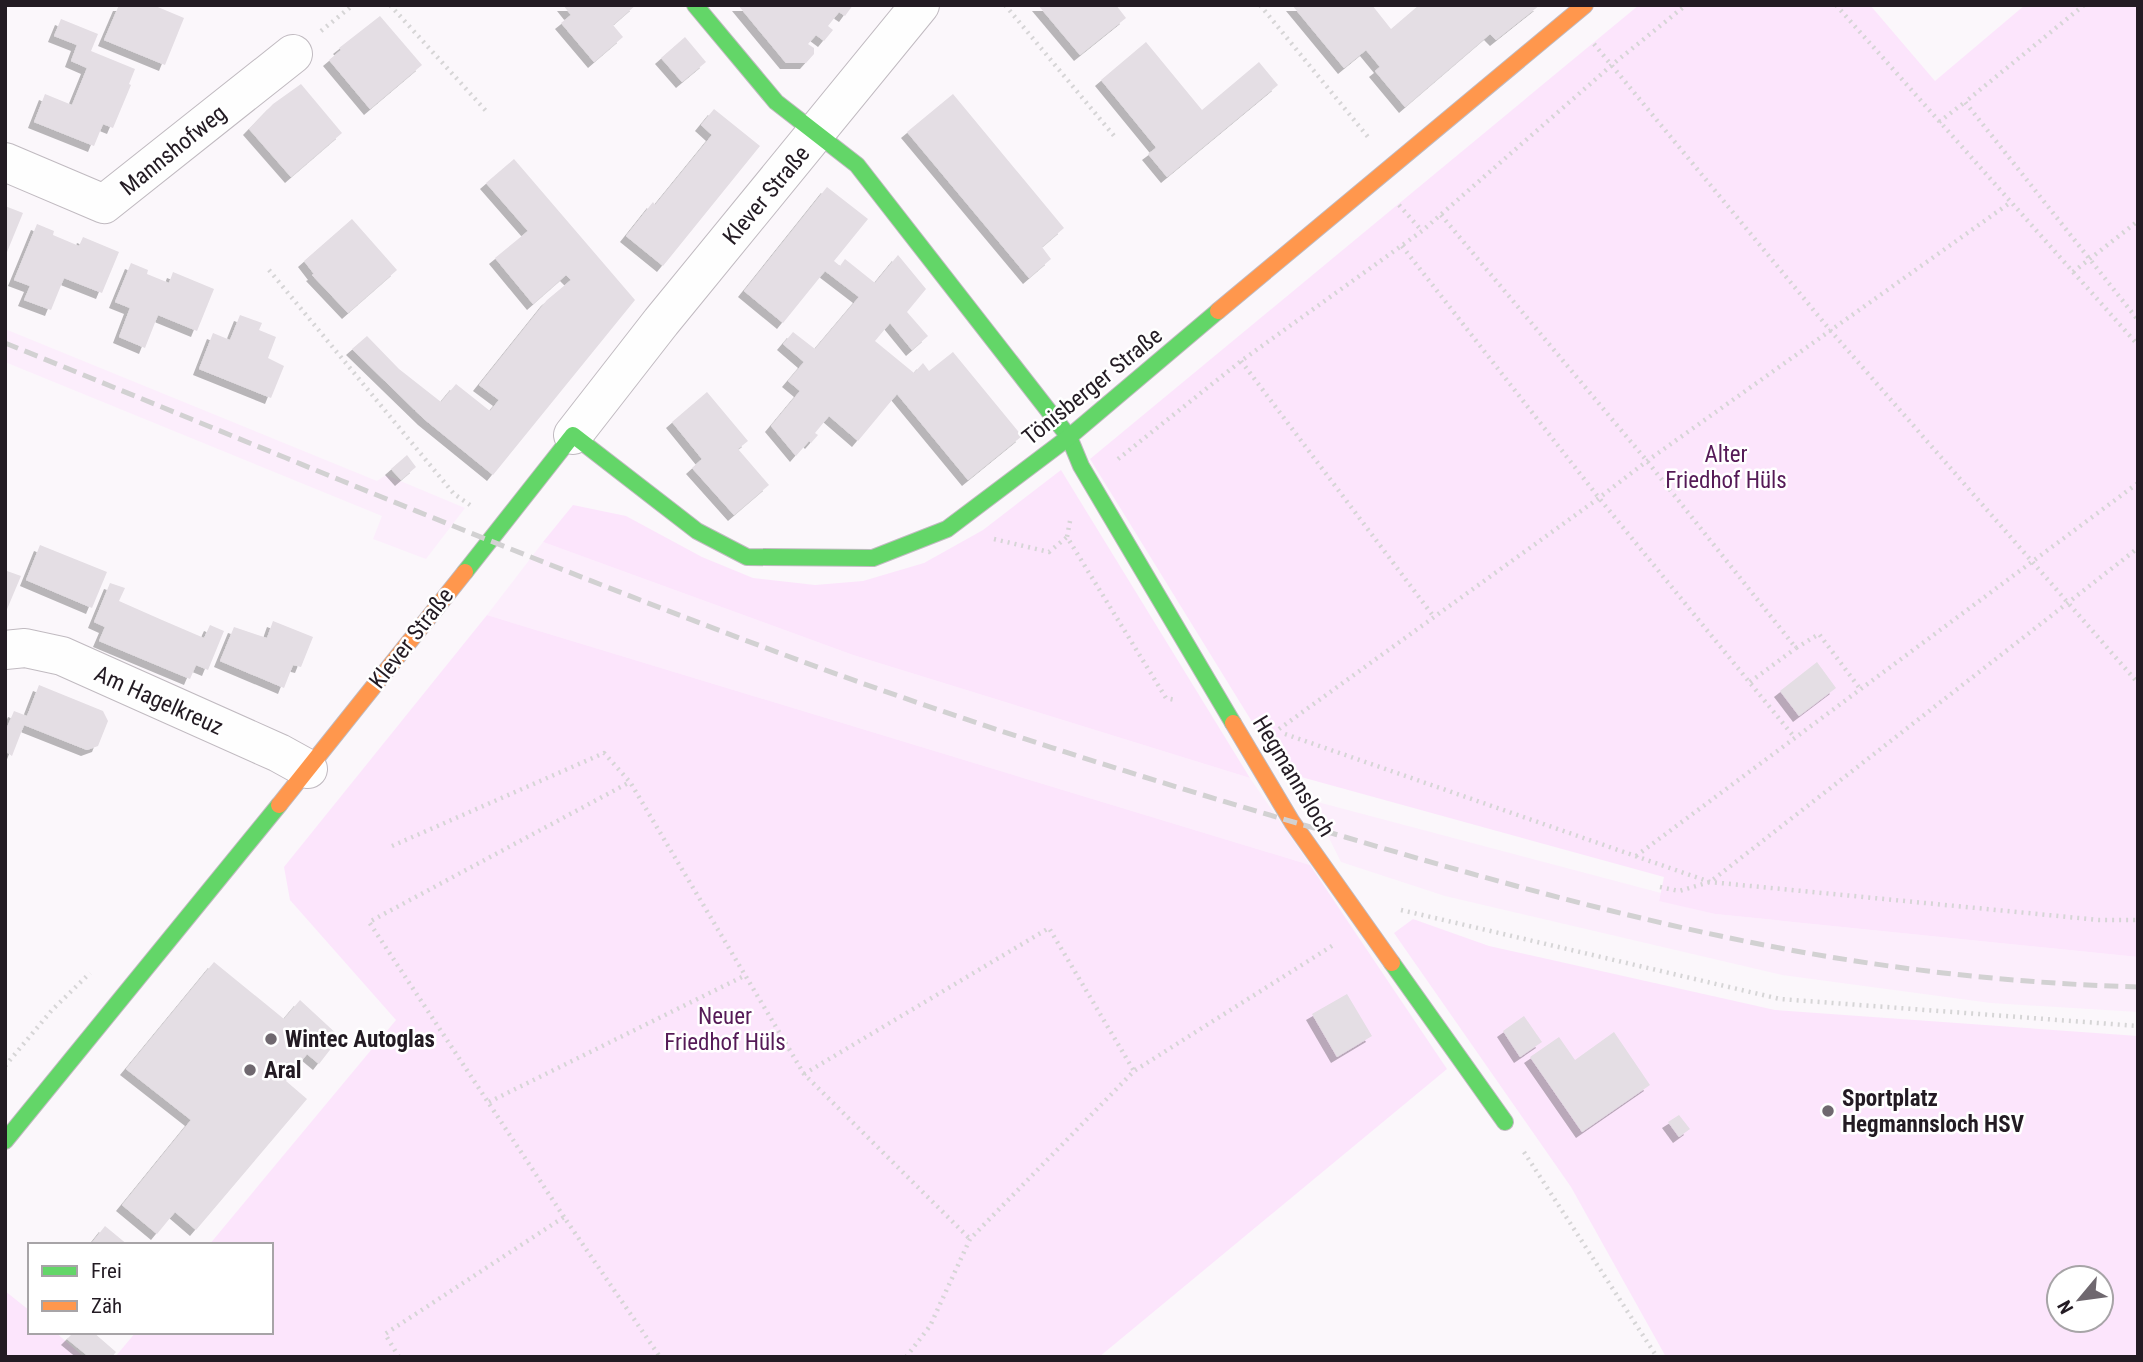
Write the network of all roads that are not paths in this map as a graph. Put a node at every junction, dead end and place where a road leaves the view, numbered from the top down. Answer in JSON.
{"nodes":[{"id":1,"x":695,"y":5,"type":"edge"},
{"id":2,"x":920,"y":5,"type":"edge"},
{"id":3,"x":1584,"y":5,"type":"edge"},
{"id":4,"x":293,"y":54,"type":"dead end"},
{"id":5,"x":816,"y":134,"type":"junction"},
{"id":6,"x":5,"y":162,"type":"edge"},
{"id":7,"x":573,"y":435,"type":"junction"},
{"id":8,"x":1069,"y":437,"type":"junction"},
{"id":9,"x":5,"y":650,"type":"edge"},
{"id":10,"x":308,"y":769,"type":"junction"},
{"id":11,"x":1505,"y":1122,"type":"road end"},
{"id":12,"x":5,"y":1141,"type":"edge"}],
"edges":[{"from":1,"to":5,"type":"street"},
{"from":2,"to":5,"type":"street","name":"Klever Straße"},
{"from":3,"to":8,"type":"street","name":"Tönisberger Straße"},
{"from":4,"to":6,"type":"street","name":"Mannshofweg"},
{"from":5,"to":7,"type":"street","name":"Klever Straße"},
{"from":5,"to":8,"type":"street","name":"Klever Straße"},
{"from":7,"to":8,"type":"street","name":"Tönisberger Straße"},
{"from":7,"to":10,"type":"street","name":"Klever Straße"},
{"from":8,"to":11,"type":"street","name":"Hegmannsloch"},
{"from":9,"to":10,"type":"street","name":"Am Hagelkreuz"},
{"from":10,"to":12,"type":"street","name":"Klever Straße"}]}
